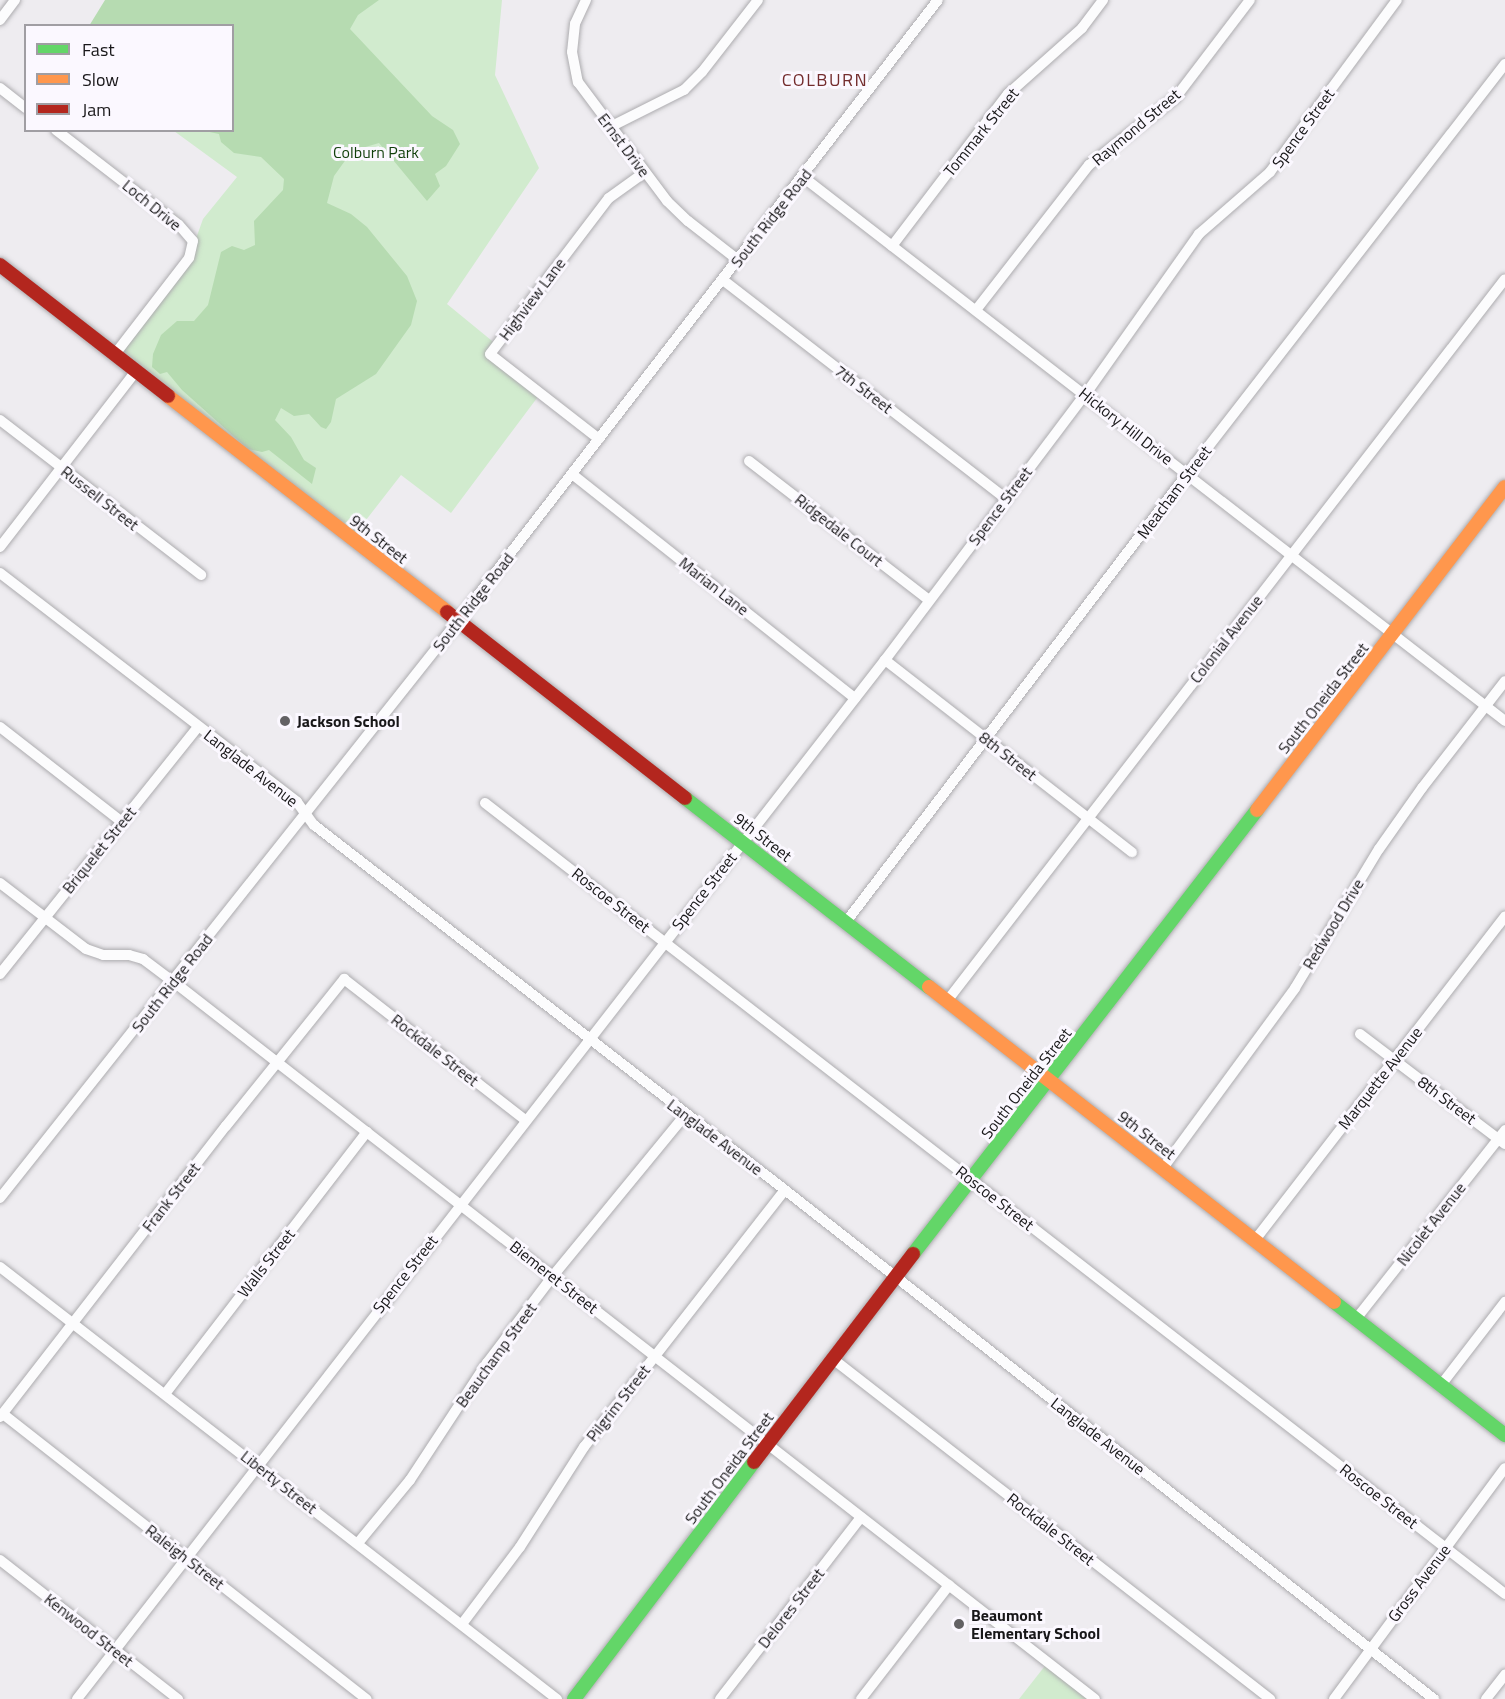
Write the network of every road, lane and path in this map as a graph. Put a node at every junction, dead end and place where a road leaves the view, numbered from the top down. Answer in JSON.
{"nodes":[{"id":1,"x":15,"y":0,"type":"edge"},
{"id":2,"x":586,"y":0,"type":"edge"},
{"id":3,"x":758,"y":0,"type":"edge"},
{"id":4,"x":938,"y":0,"type":"edge"},
{"id":5,"x":1103,"y":0,"type":"edge"},
{"id":6,"x":1250,"y":0,"type":"edge"},
{"id":7,"x":1397,"y":0,"type":"edge"},
{"id":8,"x":0,"y":20,"type":"edge"},
{"id":9,"x":1505,"y":64,"type":"edge"},
{"id":10,"x":0,"y":88,"type":"edge"},
{"id":11,"x":24,"y":106,"type":"edge"},
{"id":12,"x":610,"y":127,"type":"junction"},
{"id":13,"x":59,"y":132,"type":"edge"},
{"id":14,"x":645,"y":172,"type":"junction"},
{"id":15,"x":802,"y":177,"type":"junction"},
{"id":16,"x":892,"y":246,"type":"junction"},
{"id":17,"x":738,"y":260,"type":"junction"},
{"id":18,"x":0,"y":265,"type":"edge"},
{"id":19,"x":723,"y":279,"type":"junction"},
{"id":20,"x":1505,"y":279,"type":"edge"},
{"id":21,"x":976,"y":310,"type":"junction"},
{"id":22,"x":115,"y":354,"type":"junction"},
{"id":23,"x":136,"y":371,"type":"junction"},
{"id":24,"x":1085,"y":395,"type":"junction"},
{"id":25,"x":0,"y":420,"type":"edge"},
{"id":26,"x":599,"y":439,"type":"junction"},
{"id":27,"x":748,"y":461,"type":"dead end"},
{"id":28,"x":61,"y":468,"type":"junction"},
{"id":29,"x":572,"y":474,"type":"junction"},
{"id":30,"x":1187,"y":474,"type":"junction"},
{"id":31,"x":1505,"y":487,"type":"edge"},
{"id":32,"x":1006,"y":499,"type":"junction"},
{"id":33,"x":0,"y":547,"type":"edge"},
{"id":34,"x":1291,"y":555,"type":"junction"},
{"id":35,"x":0,"y":573,"type":"edge"},
{"id":36,"x":201,"y":575,"type":"dead end"},
{"id":37,"x":929,"y":600,"type":"junction"},
{"id":38,"x":458,"y":621,"type":"junction"},
{"id":39,"x":1392,"y":634,"type":"junction"},
{"id":40,"x":885,"y":660,"type":"junction"},
{"id":41,"x":1505,"y":681,"type":"edge"},
{"id":42,"x":855,"y":698,"type":"junction"},
{"id":43,"x":1486,"y":706,"type":"junction"},
{"id":44,"x":1505,"y":721,"type":"edge"},
{"id":45,"x":0,"y":727,"type":"edge"},
{"id":46,"x":198,"y":727,"type":"junction"},
{"id":47,"x":986,"y":738,"type":"junction"},
{"id":48,"x":485,"y":803,"type":"dead end"},
{"id":49,"x":306,"y":815,"type":"junction"},
{"id":50,"x":1088,"y":818,"type":"junction"},
{"id":51,"x":122,"y":822,"type":"junction"},
{"id":52,"x":742,"y":842,"type":"junction"},
{"id":53,"x":1132,"y":852,"type":"dead end"},
{"id":54,"x":0,"y":883,"type":"edge"},
{"id":55,"x":1505,"y":916,"type":"edge"},
{"id":56,"x":45,"y":918,"type":"junction"},
{"id":57,"x":846,"y":922,"type":"junction"},
{"id":58,"x":664,"y":942,"type":"junction"},
{"id":59,"x":0,"y":974,"type":"edge"},
{"id":60,"x":344,"y":979,"type":"joint"},
{"id":61,"x":174,"y":982,"type":"junction"},
{"id":62,"x":947,"y":1000,"type":"junction"},
{"id":63,"x":1360,"y":1034,"type":"dead end"},
{"id":64,"x":588,"y":1039,"type":"junction"},
{"id":65,"x":1394,"y":1060,"type":"junction"},
{"id":66,"x":277,"y":1062,"type":"junction"},
{"id":67,"x":1050,"y":1080,"type":"junction"},
{"id":68,"x":685,"y":1114,"type":"junction"},
{"id":69,"x":525,"y":1120,"type":"junction"},
{"id":70,"x":367,"y":1132,"type":"junction"},
{"id":71,"x":1503,"y":1138,"type":"edge"},
{"id":72,"x":1163,"y":1168,"type":"junction"},
{"id":73,"x":972,"y":1180,"type":"junction"},
{"id":74,"x":785,"y":1190,"type":"junction"},
{"id":75,"x":0,"y":1198,"type":"edge"},
{"id":76,"x":460,"y":1204,"type":"junction"},
{"id":77,"x":1255,"y":1240,"type":"junction"},
{"id":78,"x":0,"y":1267,"type":"edge"},
{"id":79,"x":552,"y":1276,"type":"junction"},
{"id":80,"x":895,"y":1277,"type":"junction"},
{"id":81,"x":1505,"y":1302,"type":"edge"},
{"id":82,"x":1356,"y":1319,"type":"junction"},
{"id":83,"x":73,"y":1323,"type":"junction"},
{"id":84,"x":655,"y":1356,"type":"junction"},
{"id":85,"x":833,"y":1359,"type":"junction"},
{"id":86,"x":1441,"y":1385,"type":"junction"},
{"id":87,"x":165,"y":1394,"type":"junction"},
{"id":88,"x":1,"y":1416,"type":"edge"},
{"id":89,"x":1505,"y":1435,"type":"edge"},
{"id":90,"x":768,"y":1444,"type":"junction"},
{"id":91,"x":258,"y":1466,"type":"junction"},
{"id":92,"x":1505,"y":1468,"type":"edge"},
{"id":93,"x":861,"y":1517,"type":"junction"},
{"id":94,"x":358,"y":1543,"type":"junction"},
{"id":95,"x":1446,"y":1548,"type":"junction"},
{"id":96,"x":186,"y":1558,"type":"junction"},
{"id":97,"x":0,"y":1560,"type":"edge"},
{"id":98,"x":949,"y":1585,"type":"junction"},
{"id":99,"x":1505,"y":1594,"type":"edge"},
{"id":100,"x":462,"y":1624,"type":"junction"},
{"id":101,"x":115,"y":1650,"type":"junction"},
{"id":102,"x":1370,"y":1650,"type":"junction"},
{"id":103,"x":1505,"y":1675,"type":"edge"},
{"id":104,"x":77,"y":1699,"type":"edge"},
{"id":105,"x":178,"y":1699,"type":"edge"},
{"id":106,"x":367,"y":1699,"type":"edge"},
{"id":107,"x":557,"y":1699,"type":"edge"},
{"id":108,"x":574,"y":1699,"type":"edge"},
{"id":109,"x":720,"y":1699,"type":"edge"},
{"id":110,"x":861,"y":1699,"type":"edge"},
{"id":111,"x":1095,"y":1699,"type":"edge"},
{"id":112,"x":1270,"y":1699,"type":"edge"},
{"id":113,"x":1334,"y":1699,"type":"edge"},
{"id":114,"x":1434,"y":1699,"type":"edge"},
{"id":115,"x":1486,"y":1699,"type":"edge"}],
"edges":[{"from":1,"to":8,"type":"street"},
{"from":2,"to":12,"type":"street","name":"Ernst Drive"},
{"from":3,"to":12,"type":"street"},
{"from":4,"to":15,"type":"street","name":"South Ridge Road"},
{"from":5,"to":16,"type":"street","name":"Tommark Street"},
{"from":6,"to":21,"type":"street","name":"Raymond Street"},
{"from":7,"to":24,"type":"street","name":"Spence Street"},
{"from":9,"to":30,"type":"street","name":"Meacham Street"},
{"from":10,"to":11,"type":"street"},
{"from":12,"to":14,"type":"street","name":"Ernst Drive"},
{"from":13,"to":22,"type":"street","name":"Loch Drive"},
{"from":14,"to":17,"type":"street","name":"Ernst Drive"},
{"from":14,"to":26,"type":"street","name":"Highview Lane"},
{"from":15,"to":16,"type":"street","name":"Hickory Hill Drive"},
{"from":15,"to":17,"type":"street","name":"South Ridge Road"},
{"from":16,"to":21,"type":"street","name":"Hickory Hill Drive"},
{"from":17,"to":19,"type":"street","name":"South Ridge Road"},
{"from":18,"to":22,"type":"street","name":"9th Street"},
{"from":19,"to":26,"type":"street","name":"South Ridge Road"},
{"from":19,"to":32,"type":"street","name":"7th Street"},
{"from":20,"to":34,"type":"street","name":"Colonial Avenue"},
{"from":21,"to":24,"type":"street","name":"Hickory Hill Drive"},
{"from":22,"to":23,"type":"street","name":"9th Street"},
{"from":23,"to":28,"type":"street"},
{"from":23,"to":38,"type":"street","name":"9th Street"},
{"from":24,"to":30,"type":"street","name":"Hickory Hill Drive"},
{"from":24,"to":32,"type":"street","name":"Spence Street"},
{"from":25,"to":28,"type":"street","name":"Russell Street"},
{"from":26,"to":29,"type":"street","name":"South Ridge Road"},
{"from":27,"to":37,"type":"street","name":"Ridgedale Court"},
{"from":28,"to":33,"type":"street"},
{"from":28,"to":36,"type":"street","name":"Russell Street"},
{"from":29,"to":38,"type":"street","name":"South Ridge Road"},
{"from":29,"to":42,"type":"street","name":"Marian Lane"},
{"from":30,"to":34,"type":"street","name":"Hickory Hill Drive"},
{"from":30,"to":47,"type":"street","name":"Meacham Street"},
{"from":31,"to":39,"type":"street","name":"South Oneida Street"},
{"from":32,"to":37,"type":"street","name":"Spence Street"},
{"from":34,"to":39,"type":"street","name":"Hickory Hill Drive"},
{"from":34,"to":50,"type":"street","name":"Colonial Avenue"},
{"from":35,"to":46,"type":"street","name":"Langlade Avenue"},
{"from":37,"to":40,"type":"street","name":"Spence Street"},
{"from":38,"to":49,"type":"street","name":"South Ridge Road"},
{"from":38,"to":52,"type":"street","name":"9th Street"},
{"from":39,"to":43,"type":"street","name":"Hickory Hill Drive"},
{"from":39,"to":67,"type":"street","name":"South Oneida Street"},
{"from":40,"to":42,"type":"street","name":"Spence Street"},
{"from":40,"to":47,"type":"street","name":"8th Street"},
{"from":41,"to":43,"type":"street","name":"Redwood Drive"},
{"from":42,"to":52,"type":"street","name":"Spence Street"},
{"from":43,"to":44,"type":"street","name":"Hickory Hill Drive"},
{"from":43,"to":72,"type":"street","name":"Redwood Drive"},
{"from":45,"to":51,"type":"street"},
{"from":46,"to":49,"type":"street","name":"Langlade Avenue"},
{"from":46,"to":51,"type":"street","name":"Briquelet Street"},
{"from":47,"to":50,"type":"street","name":"8th Street"},
{"from":47,"to":57,"type":"street","name":"Meacham Street"},
{"from":48,"to":58,"type":"street","name":"Roscoe Street"},
{"from":49,"to":61,"type":"street","name":"South Ridge Road"},
{"from":49,"to":64,"type":"street","name":"Langlade Avenue"},
{"from":50,"to":53,"type":"street","name":"8th Street"},
{"from":50,"to":62,"type":"street","name":"Colonial Avenue"},
{"from":51,"to":56,"type":"street","name":"Briquelet Street"},
{"from":52,"to":57,"type":"street","name":"9th Street"},
{"from":52,"to":58,"type":"street","name":"Spence Street"},
{"from":54,"to":56,"type":"street","name":"Biemeret Street"},
{"from":55,"to":65,"type":"street","name":"Marquette Avenue"},
{"from":56,"to":59,"type":"street","name":"Briquelet Street"},
{"from":56,"to":61,"type":"street","name":"Biemeret Street"},
{"from":57,"to":62,"type":"street","name":"9th Street"},
{"from":58,"to":64,"type":"street","name":"Spence Street"},
{"from":58,"to":73,"type":"street","name":"Roscoe Street"},
{"from":60,"to":66,"type":"street","name":"Frank Street"},
{"from":60,"to":69,"type":"street","name":"Rockdale Street"},
{"from":61,"to":66,"type":"street","name":"Biemeret Street"},
{"from":61,"to":75,"type":"street","name":"South Ridge Road"},
{"from":62,"to":67,"type":"street","name":"9th Street"},
{"from":63,"to":65,"type":"street","name":"8th Street"},
{"from":64,"to":68,"type":"street","name":"Langlade Avenue"},
{"from":64,"to":69,"type":"street","name":"Spence Street"},
{"from":65,"to":71,"type":"street","name":"8th Street"},
{"from":65,"to":77,"type":"street","name":"Marquette Avenue"},
{"from":66,"to":70,"type":"street","name":"Biemeret Street"},
{"from":66,"to":83,"type":"street","name":"Frank Street"},
{"from":67,"to":72,"type":"street","name":"9th Street"},
{"from":67,"to":73,"type":"street","name":"South Oneida Street"},
{"from":68,"to":74,"type":"street","name":"Langlade Avenue"},
{"from":68,"to":79,"type":"street","name":"Beauchamp Street"},
{"from":69,"to":76,"type":"street","name":"Spence Street"},
{"from":70,"to":76,"type":"street","name":"Biemeret Street"},
{"from":70,"to":87,"type":"street","name":"Walls Street"},
{"from":71,"to":82,"type":"street","name":"Nicolet Avenue"},
{"from":72,"to":77,"type":"street","name":"9th Street"},
{"from":73,"to":80,"type":"street","name":"South Oneida Street"},
{"from":73,"to":95,"type":"street","name":"Roscoe Street"},
{"from":74,"to":80,"type":"street","name":"Langlade Avenue"},
{"from":74,"to":84,"type":"street","name":"Pilgrim Street"},
{"from":76,"to":79,"type":"street","name":"Biemeret Street"},
{"from":76,"to":91,"type":"street","name":"Spence Street"},
{"from":77,"to":82,"type":"street","name":"9th Street"},
{"from":78,"to":83,"type":"street","name":"Liberty Street"},
{"from":79,"to":84,"type":"street","name":"Biemeret Street"},
{"from":79,"to":94,"type":"street","name":"Beauchamp Street"},
{"from":80,"to":85,"type":"street","name":"South Oneida Street"},
{"from":80,"to":102,"type":"street","name":"Langlade Avenue"},
{"from":81,"to":86,"type":"street"},
{"from":82,"to":86,"type":"street","name":"9th Street"},
{"from":83,"to":87,"type":"street","name":"Liberty Street"},
{"from":83,"to":88,"type":"street","name":"Frank Street"},
{"from":84,"to":90,"type":"street","name":"Biemeret Street"},
{"from":84,"to":100,"type":"street","name":"Pilgrim Street"},
{"from":85,"to":90,"type":"street","name":"South Oneida Street"},
{"from":85,"to":112,"type":"street","name":"Rockdale Street"},
{"from":86,"to":89,"type":"street","name":"9th Street"},
{"from":87,"to":91,"type":"street","name":"Liberty Street"},
{"from":88,"to":96,"type":"street","name":"Raleigh Street"},
{"from":90,"to":93,"type":"street","name":"Biemeret Street"},
{"from":90,"to":108,"type":"street","name":"South Oneida Street"},
{"from":91,"to":94,"type":"street","name":"Liberty Street"},
{"from":91,"to":96,"type":"street","name":"Spence Street"},
{"from":92,"to":95,"type":"street","name":"Gross Avenue"},
{"from":93,"to":98,"type":"street","name":"Biemeret Street"},
{"from":93,"to":109,"type":"street","name":"Delores Street"},
{"from":94,"to":100,"type":"street","name":"Liberty Street"},
{"from":95,"to":99,"type":"street","name":"Roscoe Street"},
{"from":95,"to":102,"type":"street","name":"Gross Avenue"},
{"from":96,"to":101,"type":"street","name":"Spence Street"},
{"from":96,"to":106,"type":"street","name":"Raleigh Street"},
{"from":97,"to":101,"type":"street","name":"Kenwood Street"},
{"from":98,"to":110,"type":"street"},
{"from":98,"to":111,"type":"street","name":"Biemeret Street"},
{"from":100,"to":107,"type":"street","name":"Liberty Street"},
{"from":101,"to":104,"type":"street","name":"Spence Street"},
{"from":101,"to":105,"type":"street","name":"Kenwood Street"},
{"from":102,"to":113,"type":"street","name":"Gross Avenue"},
{"from":102,"to":114,"type":"street","name":"Langlade Avenue"},
{"from":103,"to":115,"type":"street"}]}
